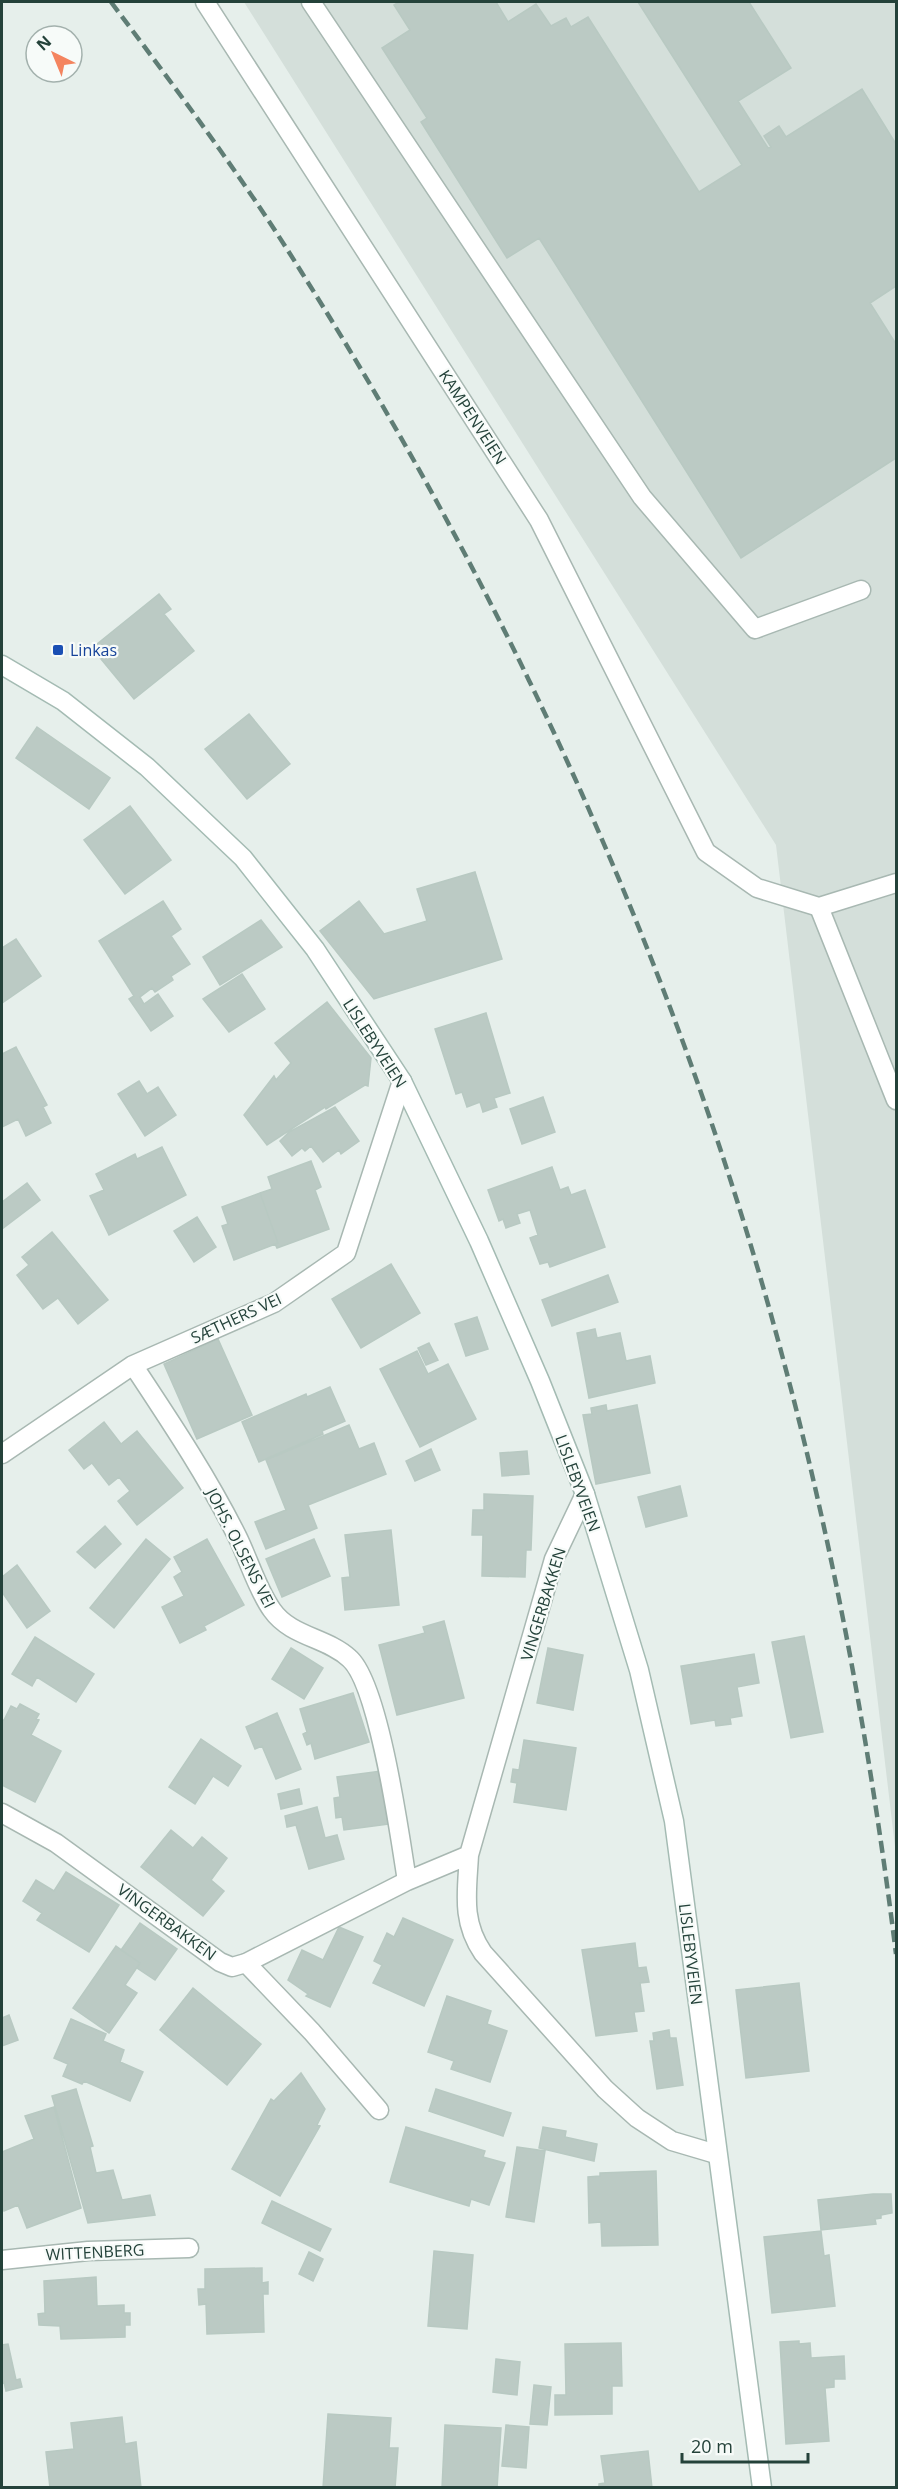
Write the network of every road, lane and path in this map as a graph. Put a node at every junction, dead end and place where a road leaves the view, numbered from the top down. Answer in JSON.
{"nodes":[{"id":1,"x":204,"y":2,"type":"edge"},
{"id":2,"x":311,"y":2,"type":"edge"},
{"id":3,"x":861,"y":590,"type":"dead end"},
{"id":4,"x":2,"y":665,"type":"edge"},
{"id":5,"x":897,"y":883,"type":"edge"},
{"id":6,"x":819,"y":907,"type":"junction"},
{"id":7,"x":402,"y":1081,"type":"junction"},
{"id":8,"x":897,"y":1100,"type":"edge"},
{"id":9,"x":133,"y":1365,"type":"junction"},
{"id":10,"x":2,"y":1454,"type":"edge"},
{"id":11,"x":585,"y":1494,"type":"junction"},
{"id":12,"x":2,"y":1813,"type":"edge"},
{"id":13,"x":469,"y":1855,"type":"junction"},
{"id":14,"x":407,"y":1881,"type":"junction"},
{"id":15,"x":246,"y":1963,"type":"junction"},
{"id":16,"x":379,"y":2110,"type":"dead end"},
{"id":17,"x":716,"y":2154,"type":"junction"},
{"id":18,"x":189,"y":2248,"type":"dead end"},
{"id":19,"x":2,"y":2260,"type":"edge"},
{"id":20,"x":762,"y":2487,"type":"edge"}],
"edges":[{"from":1,"to":6,"type":"street","name":"KAMPENVEIEN"},
{"from":2,"to":3,"type":"street"},
{"from":4,"to":7,"type":"street","name":"LISLEBYVEIEN"},
{"from":5,"to":6,"type":"street"},
{"from":6,"to":8,"type":"street"},
{"from":7,"to":9,"type":"street","name":"SÆTHERS VEI"},
{"from":7,"to":11,"type":"street","name":"LISLEBYVEIEN"},
{"from":9,"to":10,"type":"street","name":"SÆTHERS VEI"},
{"from":9,"to":14,"type":"street","name":"JOHS. OLSENS VEI"},
{"from":11,"to":13,"type":"street","name":"VINGERBAKKEN"},
{"from":11,"to":17,"type":"street","name":"LISLEBYVEIEN"},
{"from":12,"to":15,"type":"street","name":"VINGERBAKKEN"},
{"from":13,"to":14,"type":"street"},
{"from":13,"to":17,"type":"street","name":"VINGERBAKKEN"},
{"from":14,"to":15,"type":"street"},
{"from":15,"to":16,"type":"street"},
{"from":17,"to":20,"type":"street","name":"LISLEBYVEIEN"},
{"from":18,"to":19,"type":"street","name":"WITTENBERG"}]}
